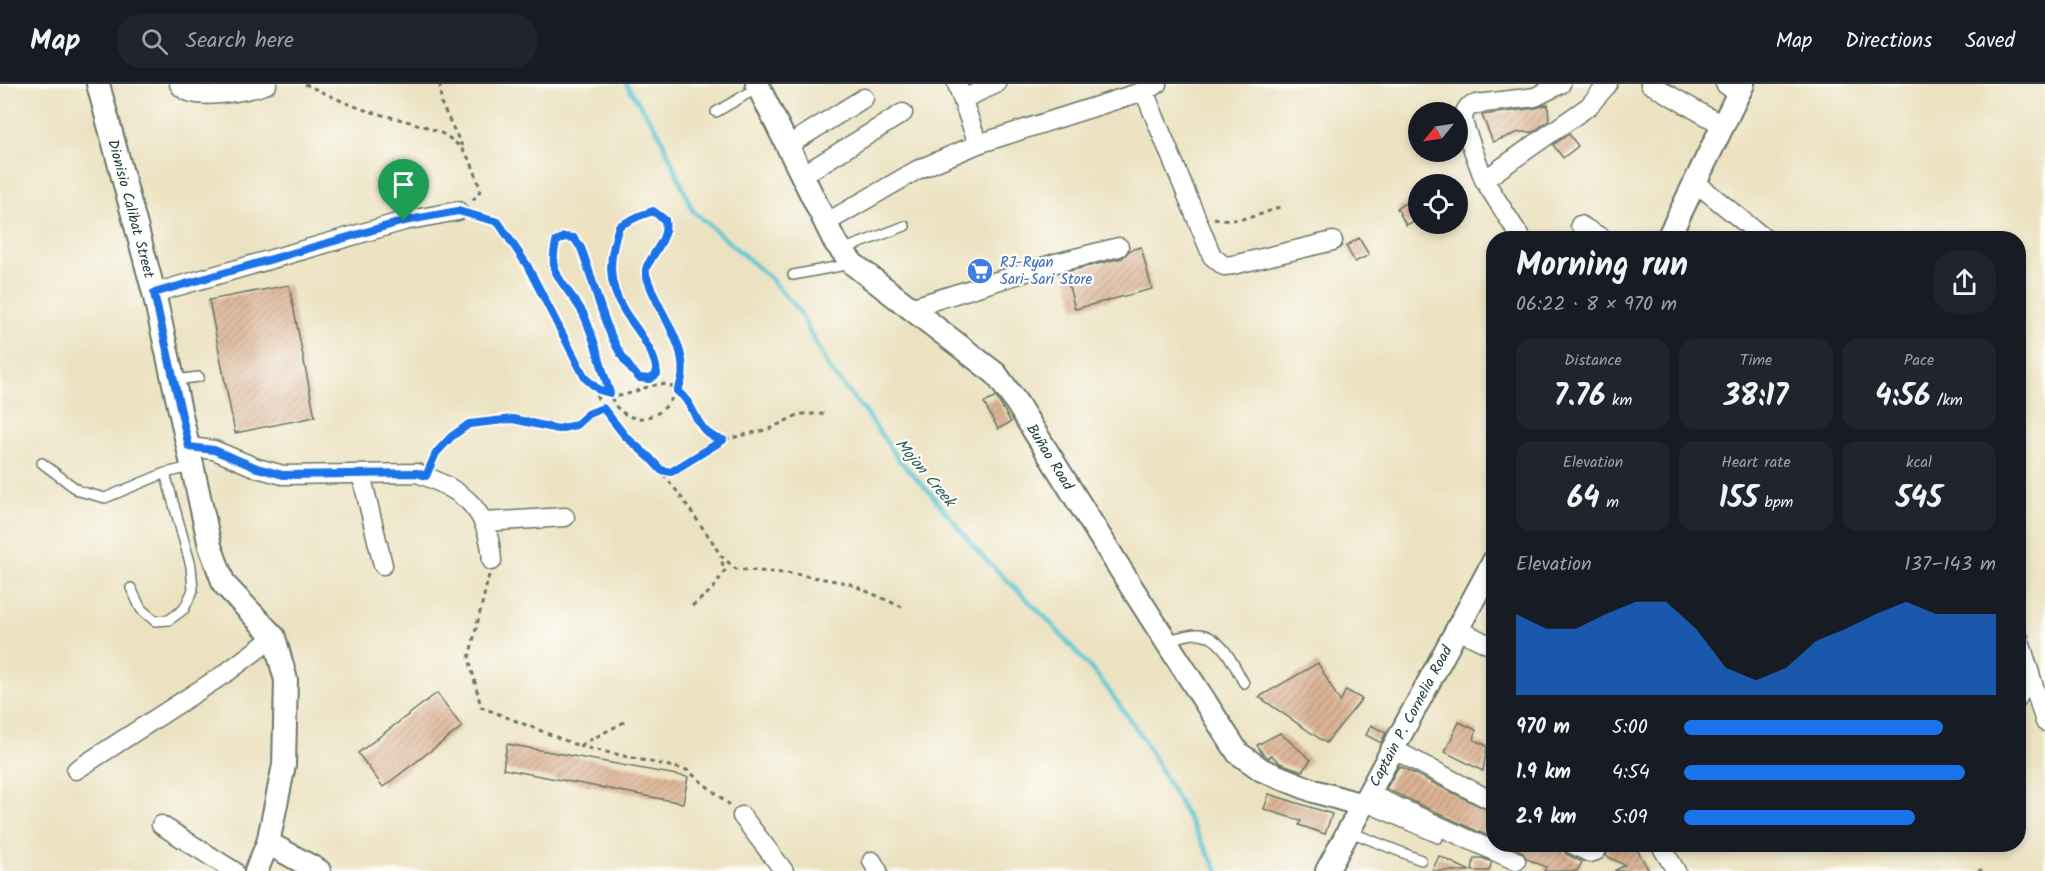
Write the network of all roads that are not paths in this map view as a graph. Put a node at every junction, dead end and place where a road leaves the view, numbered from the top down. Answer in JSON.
{"nodes":[{"id":1,"x":98,"y":84,"type":"edge"},
{"id":2,"x":179,"y":84,"type":"edge"},
{"id":3,"x":267,"y":84,"type":"edge"},
{"id":4,"x":996,"y":84,"type":"edge"},
{"id":5,"x":1561,"y":84,"type":"edge"},
{"id":6,"x":1608,"y":84,"type":"edge"},
{"id":7,"x":1650,"y":84,"type":"edge"},
{"id":8,"x":758,"y":86,"type":"edge"},
{"id":9,"x":1151,"y":87,"type":"edge"},
{"id":10,"x":1735,"y":87,"type":"edge"},
{"id":11,"x":960,"y":91,"type":"edge"},
{"id":12,"x":864,"y":98,"type":"dead end"},
{"id":13,"x":716,"y":112,"type":"dead end"},
{"id":14,"x":903,"y":113,"type":"dead end"},
{"id":15,"x":1722,"y":125,"type":"junction"},
{"id":16,"x":978,"y":144,"type":"junction"},
{"id":17,"x":787,"y":146,"type":"junction"},
{"id":18,"x":801,"y":176,"type":"junction"},
{"id":19,"x":1484,"y":180,"type":"junction"},
{"id":20,"x":1695,"y":182,"type":"junction"},
{"id":21,"x":458,"y":211,"type":"road end"},
{"id":22,"x":824,"y":224,"type":"junction"},
{"id":23,"x":1580,"y":225,"type":"dead end"},
{"id":24,"x":905,"y":226,"type":"dead end"},
{"id":25,"x":1517,"y":231,"type":"edge"},
{"id":26,"x":1590,"y":231,"type":"edge"},
{"id":27,"x":1671,"y":231,"type":"edge"},
{"id":28,"x":1755,"y":231,"type":"edge"},
{"id":29,"x":1333,"y":241,"type":"dead end"},
{"id":30,"x":1119,"y":247,"type":"dead end"},
{"id":31,"x":848,"y":257,"type":"junction"},
{"id":32,"x":793,"y":275,"type":"dead end"},
{"id":33,"x":154,"y":293,"type":"junction"},
{"id":34,"x":910,"y":308,"type":"junction"},
{"id":35,"x":199,"y":377,"type":"dead end"},
{"id":36,"x":174,"y":380,"type":"junction"},
{"id":37,"x":191,"y":457,"type":"junction"},
{"id":38,"x":42,"y":463,"type":"dead end"},
{"id":39,"x":165,"y":474,"type":"junction"},
{"id":40,"x":361,"y":474,"type":"junction"},
{"id":41,"x":565,"y":517,"type":"dead end"},
{"id":42,"x":484,"y":522,"type":"junction"},
{"id":43,"x":492,"y":561,"type":"road end"},
{"id":44,"x":383,"y":565,"type":"dead end"},
{"id":45,"x":1486,"y":575,"type":"edge"},
{"id":46,"x":131,"y":588,"type":"dead end"},
{"id":47,"x":1456,"y":629,"type":"junction"},
{"id":48,"x":274,"y":637,"type":"junction"},
{"id":49,"x":1166,"y":641,"type":"junction"},
{"id":50,"x":1486,"y":643,"type":"edge"},
{"id":51,"x":1244,"y":683,"type":"dead end"},
{"id":52,"x":2026,"y":692,"type":"edge"},
{"id":53,"x":2045,"y":722,"type":"edge"},
{"id":54,"x":1393,"y":749,"type":"junction"},
{"id":55,"x":76,"y":770,"type":"dead end"},
{"id":56,"x":1486,"y":798,"type":"edge"},
{"id":57,"x":1365,"y":799,"type":"junction"},
{"id":58,"x":742,"y":816,"type":"road end"},
{"id":59,"x":161,"y":825,"type":"dead end"},
{"id":60,"x":1348,"y":831,"type":"junction"},
{"id":61,"x":1438,"y":838,"type":"dead end"},
{"id":62,"x":268,"y":843,"type":"junction"},
{"id":63,"x":1486,"y":849,"type":"edge"},
{"id":64,"x":1494,"y":852,"type":"edge"},
{"id":65,"x":1665,"y":852,"type":"edge"},
{"id":66,"x":1421,"y":860,"type":"dead end"},
{"id":67,"x":1516,"y":861,"type":"dead end"},
{"id":68,"x":234,"y":871,"type":"edge"},
{"id":69,"x":256,"y":871,"type":"edge"},
{"id":70,"x":319,"y":871,"type":"edge"},
{"id":71,"x":784,"y":871,"type":"edge"},
{"id":72,"x":1327,"y":871,"type":"edge"},
{"id":73,"x":1676,"y":871,"type":"edge"}],
"edges":[{"from":1,"to":33,"type":"street","name":"Dionisio Calibat Street"},
{"from":2,"to":3,"type":"street"},
{"from":4,"to":11,"type":"street"},
{"from":5,"to":19,"type":"street"},
{"from":6,"to":19,"type":"street"},
{"from":7,"to":15,"type":"street"},
{"from":8,"to":13,"type":"lane"},
{"from":8,"to":17,"type":"street","name":"Buñao Road"},
{"from":9,"to":16,"type":"street"},
{"from":9,"to":29,"type":"street"},
{"from":10,"to":15,"type":"street"},
{"from":11,"to":16,"type":"street"},
{"from":12,"to":17,"type":"street"},
{"from":14,"to":18,"type":"street"},
{"from":15,"to":20,"type":"street"},
{"from":16,"to":22,"type":"street"},
{"from":17,"to":18,"type":"street","name":"Buñao Road"},
{"from":18,"to":22,"type":"street","name":"Buñao Road"},
{"from":19,"to":25,"type":"street"},
{"from":20,"to":27,"type":"street"},
{"from":20,"to":28,"type":"street"},
{"from":21,"to":33,"type":"street"},
{"from":22,"to":31,"type":"street","name":"Buñao Road"},
{"from":23,"to":26,"type":"street"},
{"from":24,"to":31,"type":"lane"},
{"from":30,"to":34,"type":"street"},
{"from":31,"to":32,"type":"lane"},
{"from":31,"to":34,"type":"street","name":"Buñao Road"},
{"from":33,"to":36,"type":"street","name":"Dionisio Calibat Street"},
{"from":34,"to":49,"type":"street","name":"Buñao Road"},
{"from":35,"to":36,"type":"lane"},
{"from":36,"to":37,"type":"street","name":"Dionisio Calibat Street"},
{"from":37,"to":39,"type":"lane"},
{"from":37,"to":40,"type":"street"},
{"from":37,"to":48,"type":"street","name":"Dionisio Calibat Street"},
{"from":38,"to":39,"type":"lane"},
{"from":39,"to":46,"type":"lane"},
{"from":40,"to":42,"type":"street"},
{"from":40,"to":44,"type":"street"},
{"from":41,"to":42,"type":"street"},
{"from":42,"to":43,"type":"street"},
{"from":45,"to":47,"type":"street","name":"Captain P. Cornelia Road"},
{"from":47,"to":50,"type":"street"},
{"from":47,"to":54,"type":"street","name":"Captain P. Cornelia Road"},
{"from":48,"to":55,"type":"street"},
{"from":48,"to":62,"type":"street","name":"Dionisio Calibat Street"},
{"from":49,"to":51,"type":"lane"},
{"from":49,"to":57,"type":"street","name":"Buñao Road"},
{"from":52,"to":53,"type":"street"},
{"from":54,"to":56,"type":"street"},
{"from":54,"to":57,"type":"street","name":"Captain P. Cornelia Road"},
{"from":57,"to":60,"type":"street","name":"Captain P. Cornelia Road"},
{"from":57,"to":61,"type":"lane"},
{"from":57,"to":63,"type":"street"},
{"from":58,"to":71,"type":"street"},
{"from":59,"to":68,"type":"street"},
{"from":60,"to":66,"type":"lane"},
{"from":60,"to":72,"type":"street","name":"Captain P. Cornelia Road"},
{"from":62,"to":69,"type":"street","name":"Dionisio Calibat Street"},
{"from":62,"to":70,"type":"street"},
{"from":64,"to":67,"type":"street"},
{"from":65,"to":73,"type":"street"}]}
